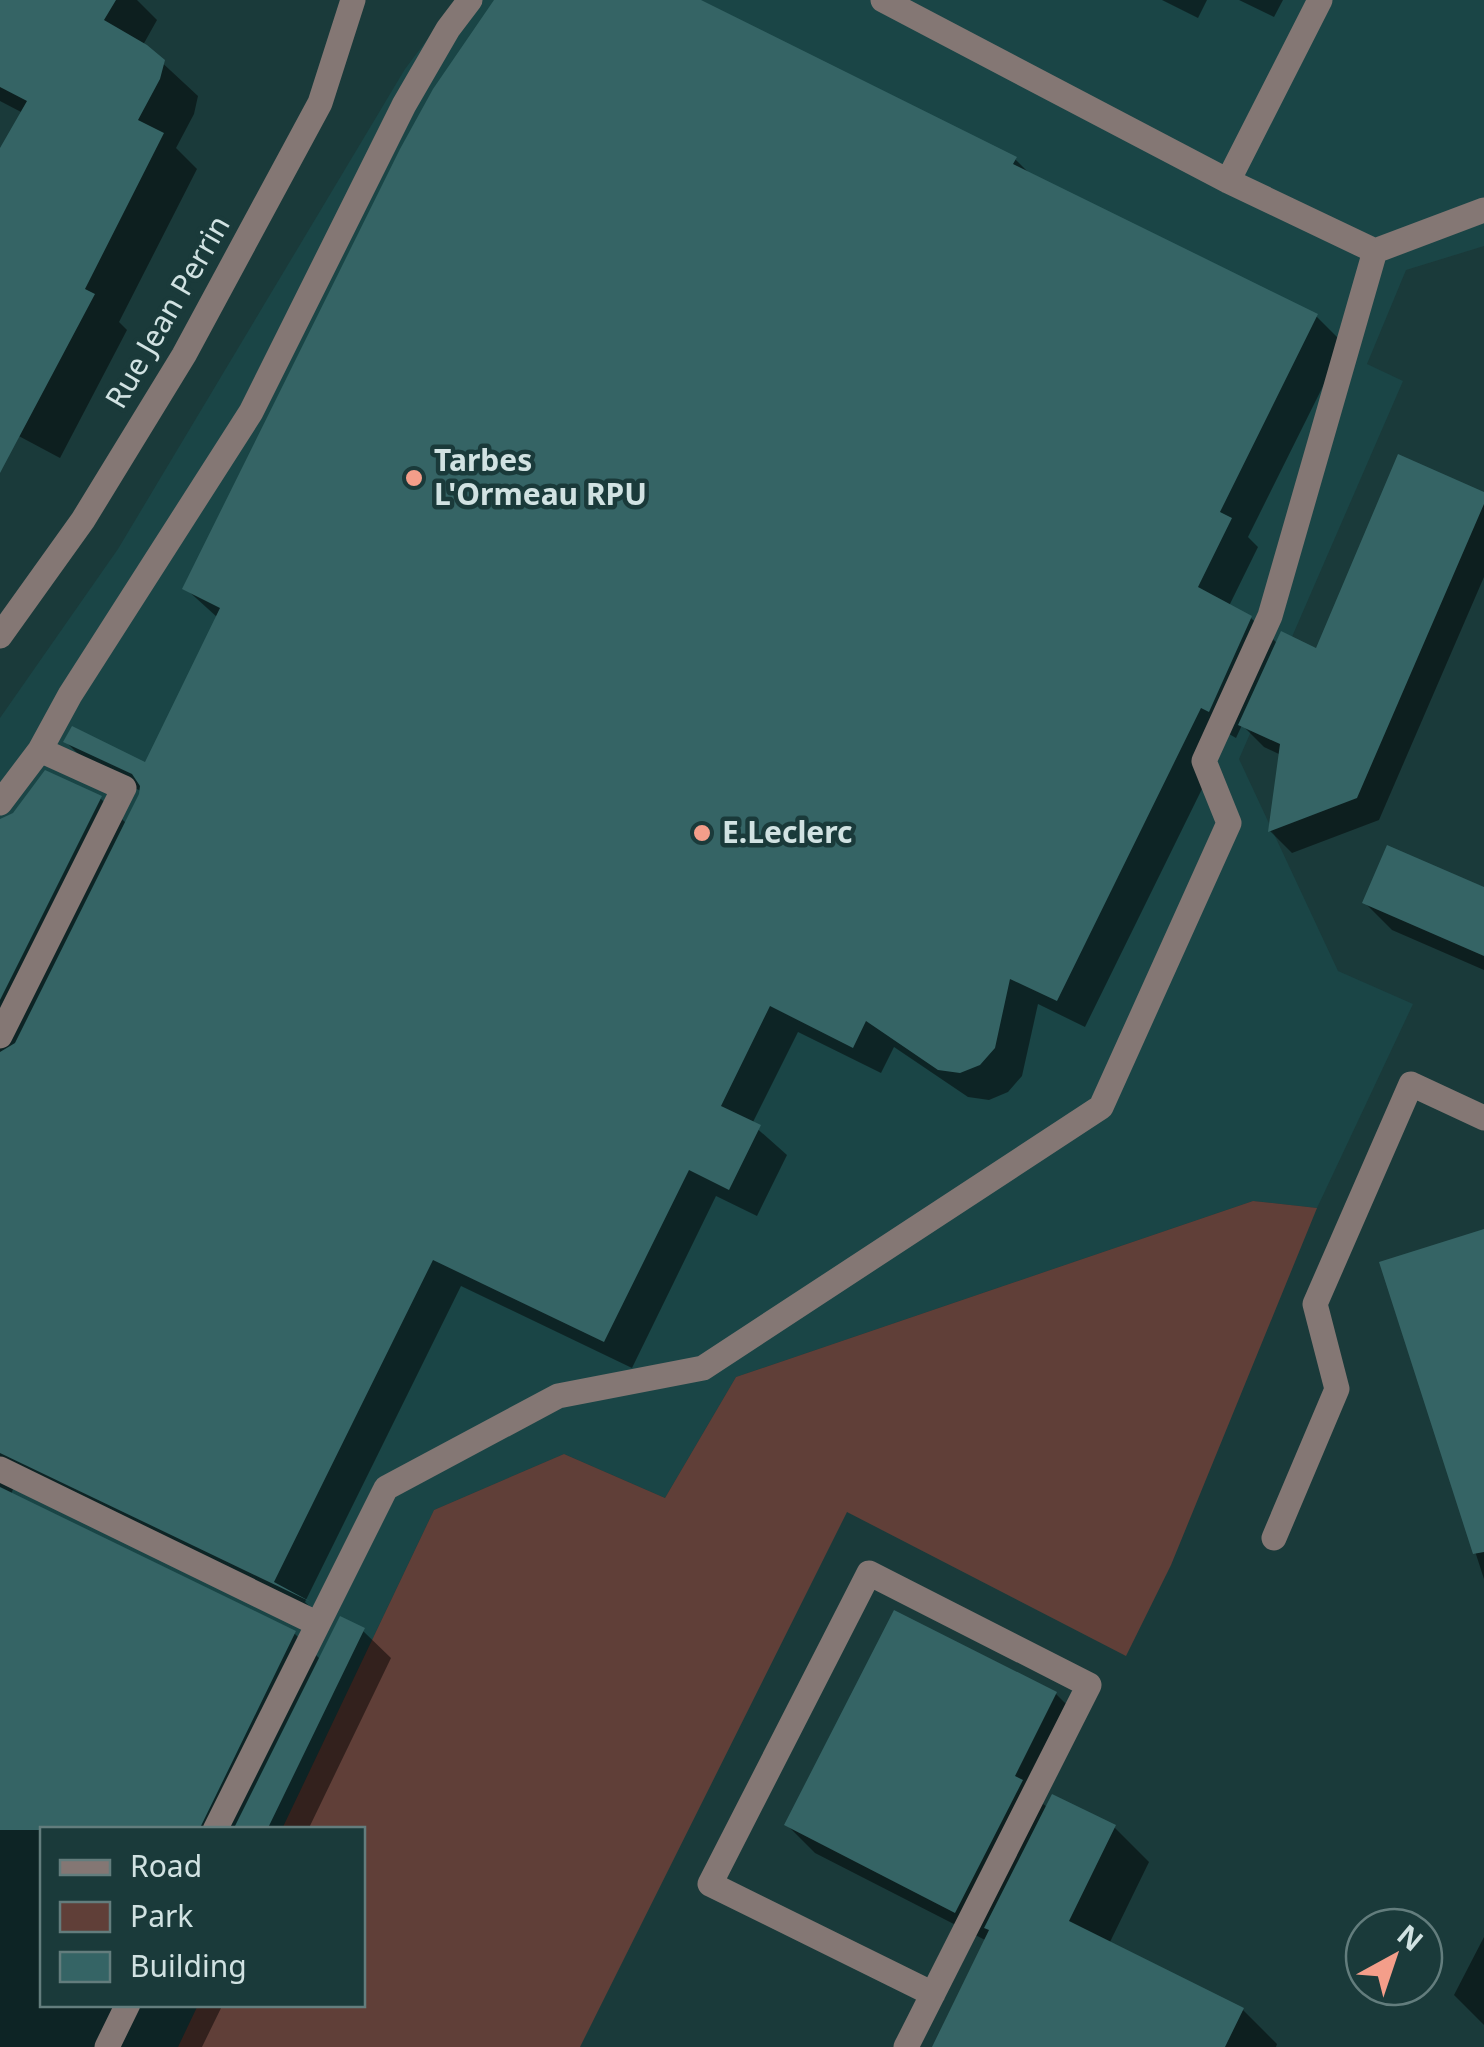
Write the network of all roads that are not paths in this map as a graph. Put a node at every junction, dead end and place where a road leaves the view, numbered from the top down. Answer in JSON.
{"nodes":[{"id":1,"x":353,"y":0,"type":"edge"},
{"id":2,"x":470,"y":0,"type":"edge"},
{"id":3,"x":883,"y":0,"type":"edge"},
{"id":4,"x":1320,"y":0,"type":"edge"},
{"id":5,"x":1228,"y":180,"type":"junction"},
{"id":6,"x":1484,"y":210,"type":"edge"},
{"id":7,"x":1375,"y":251,"type":"junction"},
{"id":8,"x":0,"y":636,"type":"edge"},
{"id":9,"x":40,"y":750,"type":"junction"},
{"id":10,"x":0,"y":803,"type":"edge"},
{"id":11,"x":0,"y":1036,"type":"edge"},
{"id":12,"x":1484,"y":1118,"type":"edge"},
{"id":13,"x":0,"y":1469,"type":"edge"},
{"id":14,"x":1274,"y":1538,"type":"dead end"},
{"id":15,"x":318,"y":1624,"type":"junction"},
{"id":16,"x":217,"y":1827,"type":"edge"},
{"id":17,"x":933,"y":1994,"type":"junction"},
{"id":18,"x":126,"y":2007,"type":"edge"},
{"id":19,"x":106,"y":2047,"type":"edge"},
{"id":20,"x":906,"y":2047,"type":"edge"}],
"edges":[{"from":1,"to":8,"type":"street","name":"Rue Jean Perrin"},
{"from":2,"to":9,"type":"street"},
{"from":3,"to":5,"type":"street"},
{"from":4,"to":5,"type":"street"},
{"from":5,"to":7,"type":"street"},
{"from":6,"to":7,"type":"street"},
{"from":7,"to":15,"type":"street"},
{"from":9,"to":10,"type":"street"},
{"from":9,"to":11,"type":"street"},
{"from":12,"to":14,"type":"street"},
{"from":13,"to":15,"type":"street"},
{"from":15,"to":16,"type":"street"},
{"from":17,"to":17,"type":"street"},
{"from":17,"to":20,"type":"street"},
{"from":18,"to":19,"type":"street"}]}
